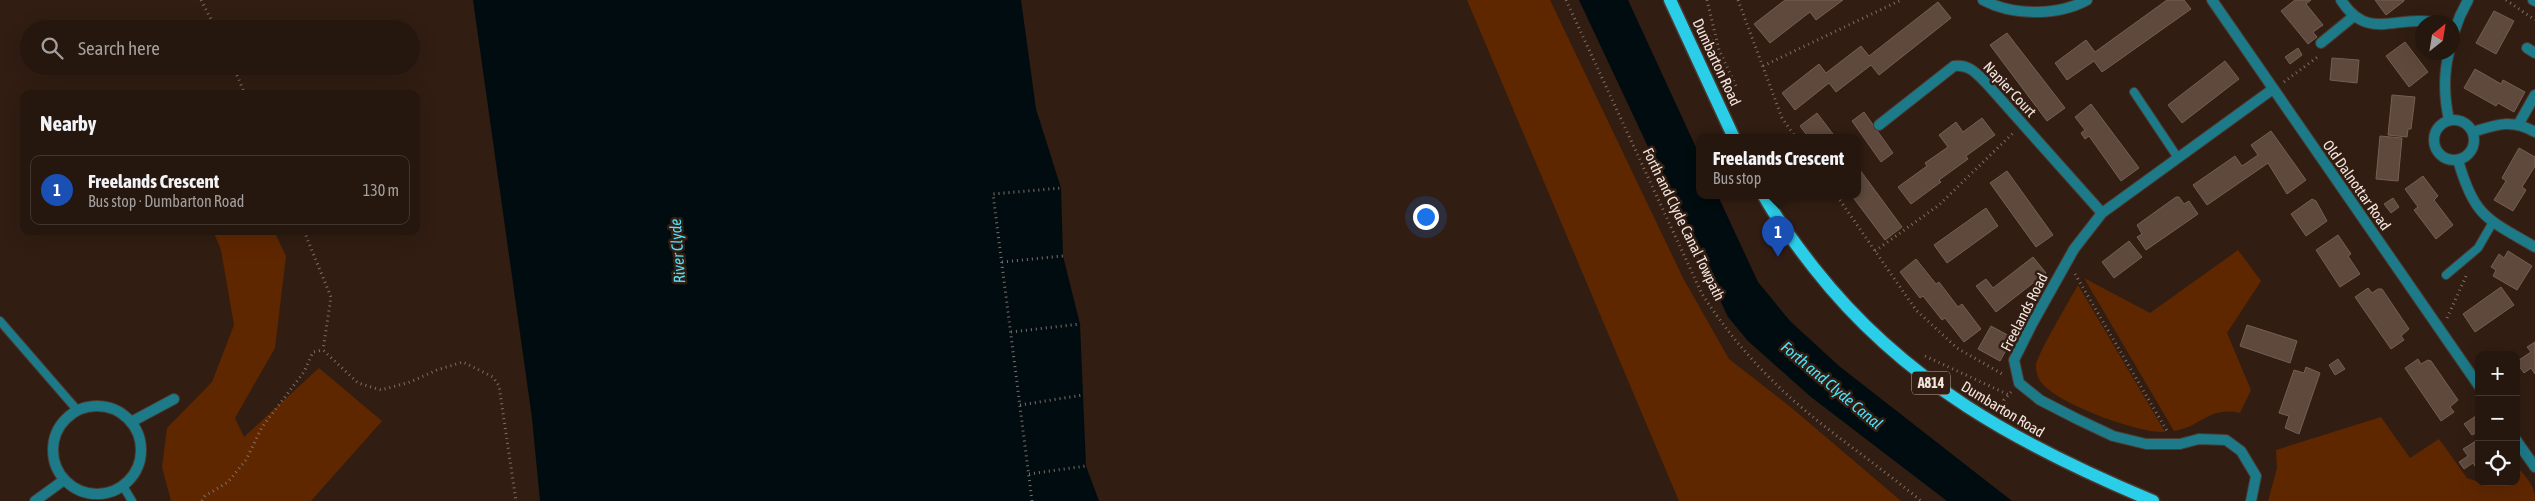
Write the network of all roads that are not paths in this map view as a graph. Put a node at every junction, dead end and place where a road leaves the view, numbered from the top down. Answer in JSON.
{"nodes":[{"id":1,"x":1670,"y":0,"type":"edge"},
{"id":2,"x":1983,"y":0,"type":"edge"},
{"id":3,"x":2087,"y":0,"type":"edge"},
{"id":4,"x":2212,"y":0,"type":"edge"},
{"id":5,"x":2341,"y":0,"type":"edge"},
{"id":6,"x":2468,"y":0,"type":"edge"},
{"id":7,"x":2354,"y":16,"type":"junction"},
{"id":8,"x":2460,"y":18,"type":"edge"},
{"id":9,"x":2415,"y":23,"type":"edge"},
{"id":10,"x":2322,"y":43,"type":"road end"},
{"id":11,"x":2447,"y":60,"type":"edge"},
{"id":12,"x":2274,"y":89,"type":"junction"},
{"id":13,"x":2134,"y":92,"type":"dead end"},
{"id":14,"x":2535,"y":95,"type":"edge"},
{"id":15,"x":2449,"y":120,"type":"junction"},
{"id":16,"x":1879,"y":125,"type":"dead end"},
{"id":17,"x":2518,"y":125,"type":"junction"},
{"id":18,"x":2473,"y":132,"type":"junction"},
{"id":19,"x":2535,"y":132,"type":"edge"},
{"id":20,"x":1732,"y":134,"type":"edge"},
{"id":21,"x":2178,"y":158,"type":"junction"},
{"id":22,"x":2458,"y":160,"type":"junction"},
{"id":23,"x":1766,"y":199,"type":"edge"},
{"id":24,"x":2102,"y":213,"type":"junction"},
{"id":25,"x":2493,"y":222,"type":"junction"},
{"id":26,"x":2535,"y":246,"type":"edge"},
{"id":27,"x":2446,"y":275,"type":"dead end"},
{"id":28,"x":0,"y":321,"type":"edge"},
{"id":29,"x":2475,"y":380,"type":"edge"},
{"id":30,"x":174,"y":399,"type":"dead end"},
{"id":31,"x":78,"y":410,"type":"junction"},
{"id":32,"x":131,"y":422,"type":"junction"},
{"id":33,"x":2517,"y":441,"type":"edge"},
{"id":34,"x":2535,"y":467,"type":"edge"},
{"id":35,"x":64,"y":480,"type":"junction"},
{"id":36,"x":123,"y":486,"type":"junction"},
{"id":37,"x":35,"y":501,"type":"edge"},
{"id":38,"x":132,"y":501,"type":"edge"},
{"id":39,"x":2153,"y":501,"type":"edge"},
{"id":40,"x":2251,"y":501,"type":"edge"}],
"edges":[{"from":1,"to":20,"type":"main road","name":"Dumbarton Road"},
{"from":2,"to":3,"type":"street"},
{"from":4,"to":12,"type":"street","name":"Old Dalnottar Road"},
{"from":5,"to":7,"type":"street"},
{"from":6,"to":8,"type":"street"},
{"from":7,"to":9,"type":"street"},
{"from":7,"to":10,"type":"street"},
{"from":11,"to":15,"type":"street"},
{"from":12,"to":21,"type":"street","name":"Freelands Road"},
{"from":12,"to":29,"type":"street","name":"Old Dalnottar Road"},
{"from":13,"to":21,"type":"lane"},
{"from":14,"to":17,"type":"street"},
{"from":15,"to":18,"type":"street"},
{"from":15,"to":22,"type":"street"},
{"from":16,"to":24,"type":"street","name":"Napier Court"},
{"from":17,"to":18,"type":"street"},
{"from":17,"to":19,"type":"street"},
{"from":18,"to":22,"type":"street"},
{"from":21,"to":24,"type":"street","name":"Freelands Road"},
{"from":22,"to":25,"type":"street"},
{"from":23,"to":39,"type":"main road","name":"Dumbarton Road","number":"A814"},
{"from":24,"to":40,"type":"street","name":"Freelands Road"},
{"from":25,"to":26,"type":"street"},
{"from":25,"to":27,"type":"lane"},
{"from":28,"to":31,"type":"lane"},
{"from":30,"to":32,"type":"street"},
{"from":31,"to":32,"type":"street"},
{"from":31,"to":35,"type":"street"},
{"from":32,"to":36,"type":"street"},
{"from":33,"to":34,"type":"street"},
{"from":35,"to":36,"type":"street"},
{"from":35,"to":37,"type":"street"},
{"from":36,"to":38,"type":"lane"}]}
